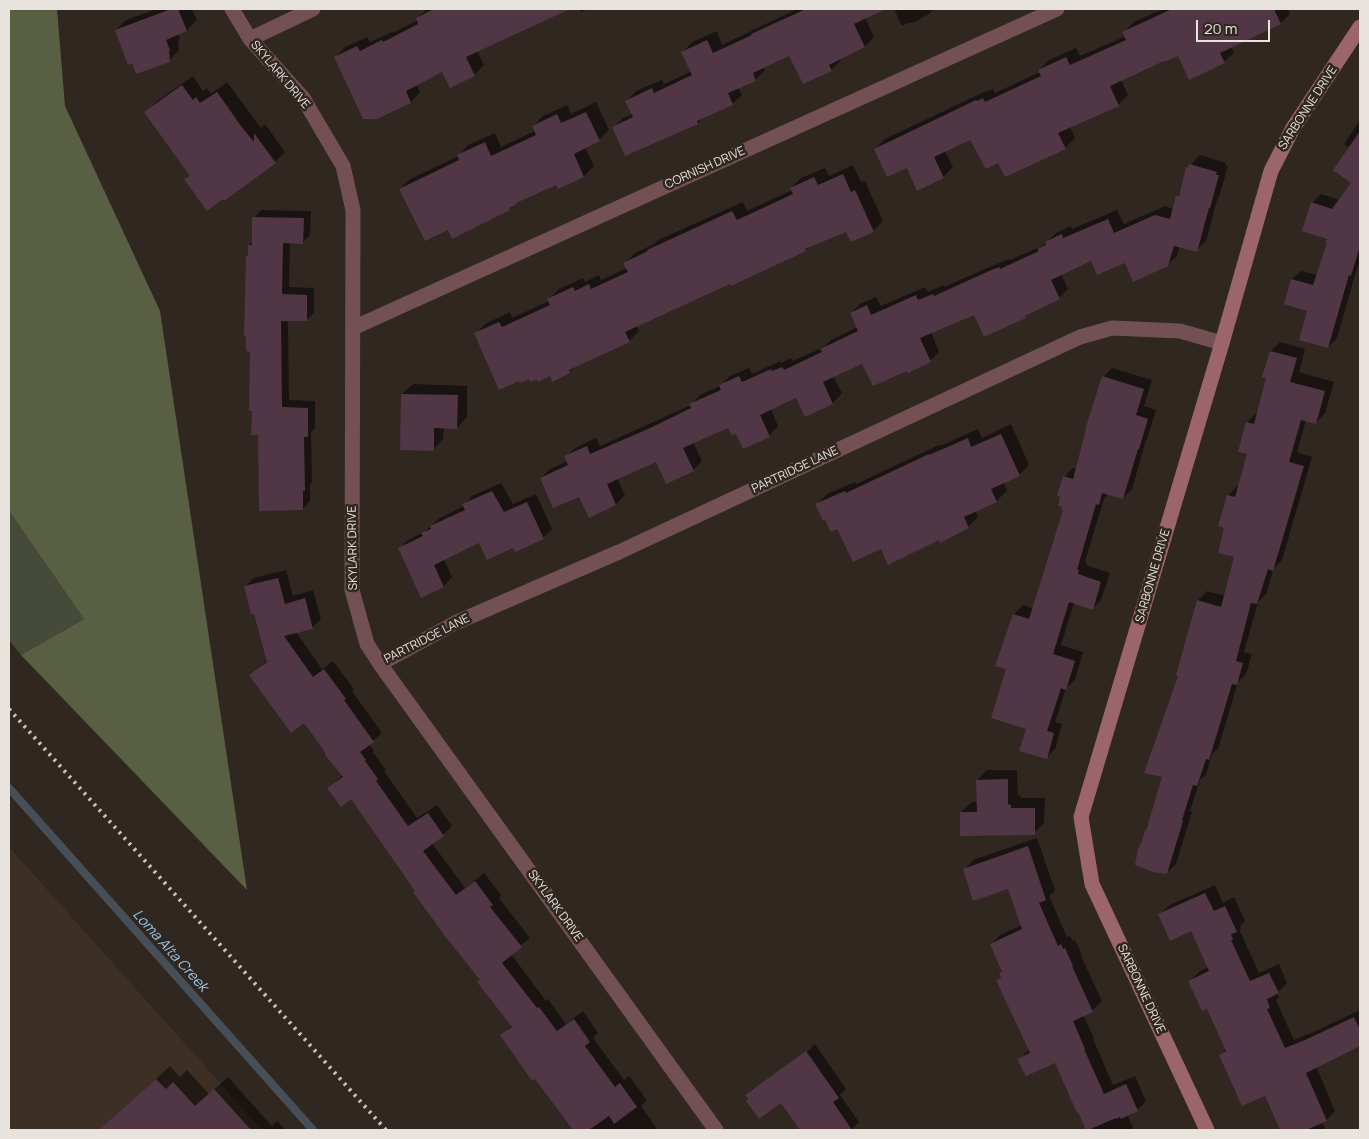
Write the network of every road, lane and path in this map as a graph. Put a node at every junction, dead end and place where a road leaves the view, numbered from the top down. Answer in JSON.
{"nodes":[{"id":1,"x":232,"y":9,"type":"edge"},
{"id":2,"x":313,"y":9,"type":"edge"},
{"id":3,"x":1057,"y":9,"type":"edge"},
{"id":4,"x":1360,"y":27,"type":"edge"},
{"id":5,"x":250,"y":39,"type":"junction"},
{"id":6,"x":353,"y":328,"type":"junction"},
{"id":7,"x":1222,"y":343,"type":"junction"},
{"id":8,"x":380,"y":664,"type":"junction"},
{"id":9,"x":716,"y":1130,"type":"edge"},
{"id":10,"x":1207,"y":1130,"type":"edge"}],
"edges":[{"from":1,"to":5,"type":"street","name":"SKYLARK DRIVE"},
{"from":2,"to":5,"type":"street"},
{"from":3,"to":6,"type":"street","name":"CORNISH DRIVE"},
{"from":4,"to":7,"type":"street","name":"SARBONNE DRIVE"},
{"from":5,"to":6,"type":"street","name":"SKYLARK DRIVE"},
{"from":6,"to":8,"type":"street","name":"SKYLARK DRIVE"},
{"from":7,"to":8,"type":"street","name":"PARTRIDGE LANE"},
{"from":7,"to":10,"type":"street","name":"SARBONNE DRIVE"},
{"from":8,"to":9,"type":"street","name":"SKYLARK DRIVE"}]}
